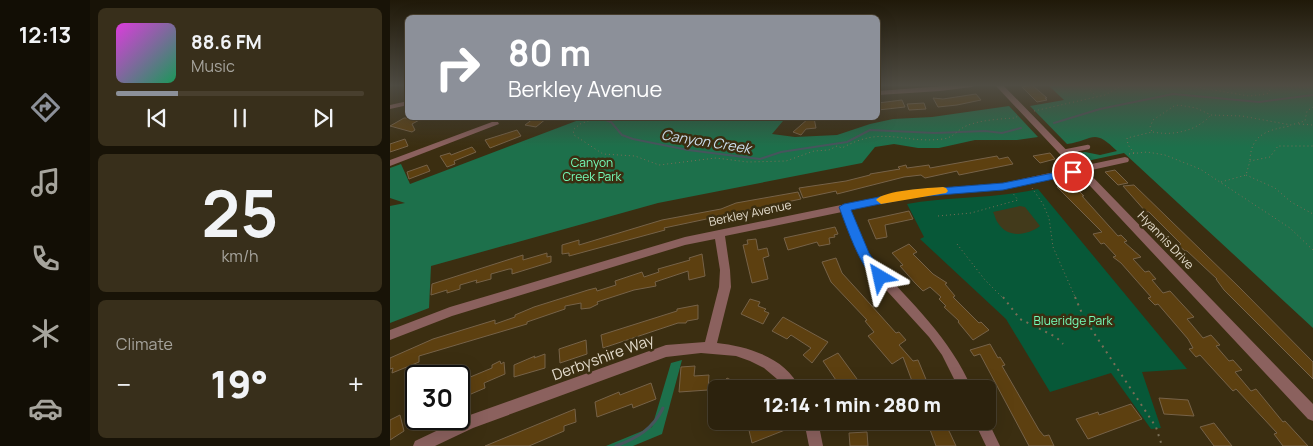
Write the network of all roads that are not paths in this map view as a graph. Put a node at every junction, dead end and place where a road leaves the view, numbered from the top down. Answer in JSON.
{"nodes":[{"id":1,"x":1020,"y":106,"type":"edge"},
{"id":2,"x":495,"y":124,"type":"dead end"},
{"id":3,"x":1088,"y":147,"type":"dead end"},
{"id":4,"x":1064,"y":152,"type":"junction"},
{"id":5,"x":1125,"y":160,"type":"road end"},
{"id":6,"x":390,"y":163,"type":"edge"},
{"id":7,"x":1081,"y":170,"type":"junction"},
{"id":8,"x":844,"y":207,"type":"junction"},
{"id":9,"x":719,"y":234,"type":"junction"},
{"id":10,"x":390,"y":335,"type":"edge"},
{"id":11,"x":710,"y":347,"type":"junction"},
{"id":12,"x":786,"y":380,"type":"edge"},
{"id":13,"x":961,"y":380,"type":"edge"},
{"id":14,"x":1313,"y":414,"type":"edge"},
{"id":15,"x":813,"y":430,"type":"edge"},
{"id":16,"x":985,"y":430,"type":"edge"},
{"id":17,"x":420,"y":446,"type":"edge"},
{"id":18,"x":816,"y":446,"type":"edge"},
{"id":19,"x":993,"y":446,"type":"edge"}],
"edges":[{"from":1,"to":4,"type":"street","name":"Hyannis Drive"},
{"from":2,"to":6,"type":"street"},
{"from":3,"to":4,"type":"lane"},
{"from":4,"to":7,"type":"street","name":"Hyannis Drive"},
{"from":5,"to":7,"type":"street","name":"Berkley Avenue"},
{"from":7,"to":8,"type":"street","name":"Berkley Avenue"},
{"from":7,"to":14,"type":"street","name":"Hyannis Drive"},
{"from":8,"to":9,"type":"street","name":"Berkley Avenue"},
{"from":8,"to":13,"type":"street"},
{"from":9,"to":10,"type":"street","name":"Berkley Avenue"},
{"from":9,"to":11,"type":"street"},
{"from":11,"to":12,"type":"street","name":"Derbyshire Way"},
{"from":11,"to":17,"type":"street","name":"Derbyshire Way"},
{"from":15,"to":18,"type":"street"},
{"from":16,"to":19,"type":"street"}]}
